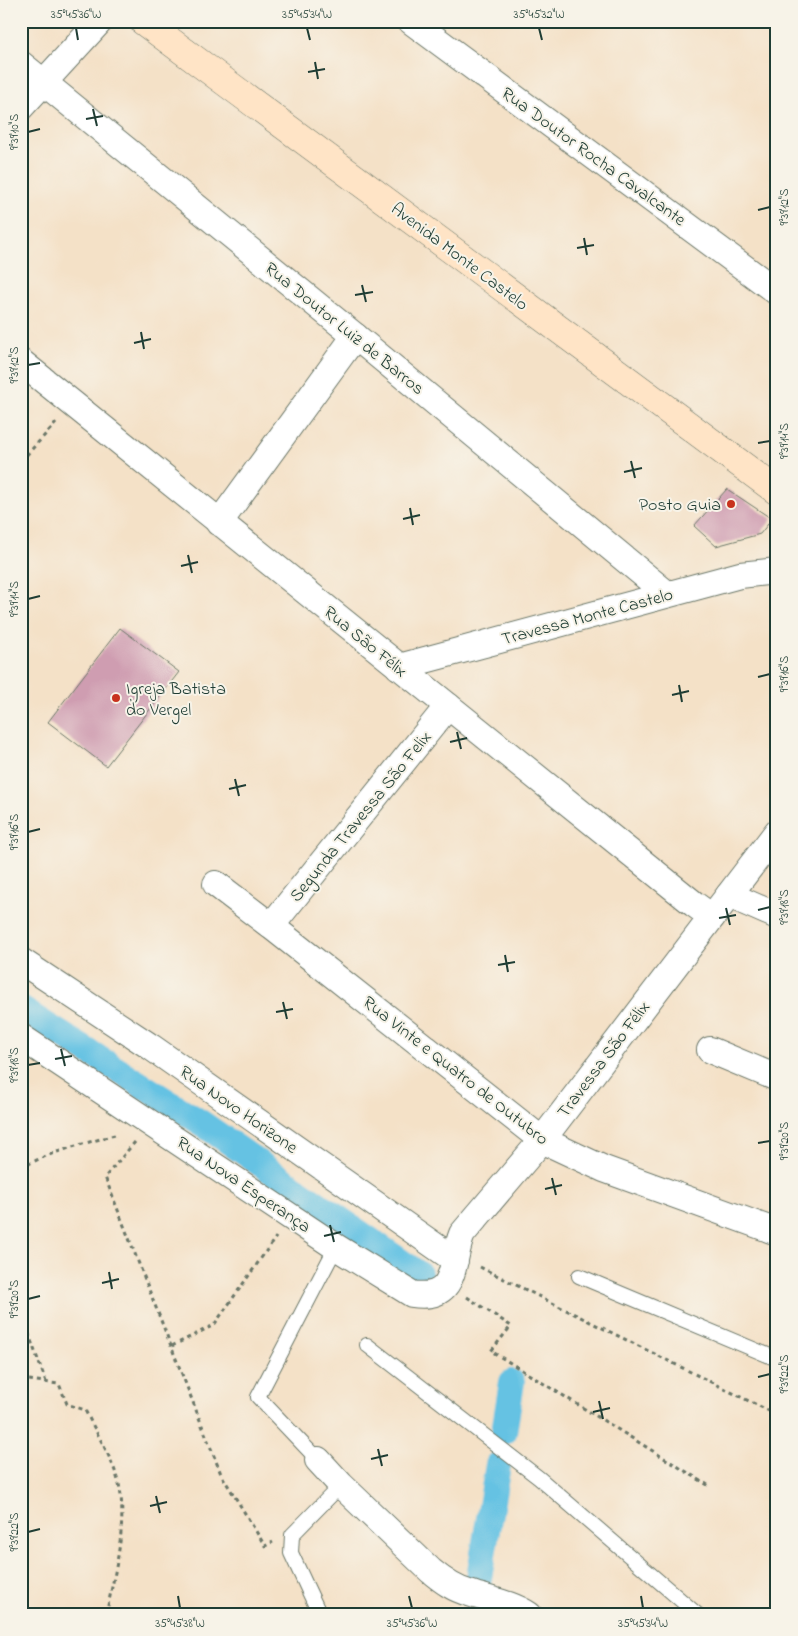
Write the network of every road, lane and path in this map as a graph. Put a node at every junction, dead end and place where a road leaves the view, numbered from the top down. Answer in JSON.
{"nodes":[{"id":1,"x":100,"y":21,"type":"edge"},
{"id":2,"x":143,"y":21,"type":"edge"},
{"id":3,"x":411,"y":21,"type":"edge"},
{"id":4,"x":21,"y":64,"type":"edge"},
{"id":5,"x":44,"y":82,"type":"junction"},
{"id":6,"x":21,"y":107,"type":"edge"},
{"id":7,"x":777,"y":292,"type":"edge"},
{"id":8,"x":355,"y":336,"type":"junction"},
{"id":9,"x":21,"y":362,"type":"edge"},
{"id":10,"x":59,"y":420,"type":"dead end"},
{"id":11,"x":21,"y":461,"type":"edge"},
{"id":12,"x":777,"y":491,"type":"edge"},
{"id":13,"x":220,"y":523,"type":"junction"},
{"id":14,"x":777,"y":570,"type":"edge"},
{"id":15,"x":667,"y":594,"type":"junction"},
{"id":16,"x":399,"y":668,"type":"junction"},
{"id":17,"x":448,"y":706,"type":"junction"},
{"id":18,"x":777,"y":832,"type":"edge"},
{"id":19,"x":216,"y":884,"type":"dead end"},
{"id":20,"x":729,"y":895,"type":"junction"},
{"id":21,"x":777,"y":916,"type":"edge"},
{"id":22,"x":712,"y":917,"type":"junction"},
{"id":23,"x":271,"y":926,"type":"junction"},
{"id":24,"x":21,"y":961,"type":"edge"},
{"id":25,"x":21,"y":1036,"type":"edge"},
{"id":26,"x":710,"y":1050,"type":"dead end"},
{"id":27,"x":777,"y":1078,"type":"edge"},
{"id":28,"x":152,"y":1123,"type":"junction"},
{"id":29,"x":542,"y":1140,"type":"junction"},
{"id":30,"x":28,"y":1164,"type":"junction"},
{"id":31,"x":21,"y":1169,"type":"edge"},
{"id":32,"x":21,"y":1209,"type":"edge"},
{"id":33,"x":291,"y":1216,"type":"junction"},
{"id":34,"x":777,"y":1232,"type":"edge"},
{"id":35,"x":336,"y":1247,"type":"junction"},
{"id":36,"x":453,"y":1267,"type":"junction"},
{"id":37,"x":579,"y":1276,"type":"dead end"},
{"id":38,"x":21,"y":1331,"type":"edge"},
{"id":39,"x":367,"y":1345,"type":"dead end"},
{"id":40,"x":172,"y":1346,"type":"junction"},
{"id":41,"x":777,"y":1360,"type":"edge"},
{"id":42,"x":21,"y":1379,"type":"edge"},
{"id":43,"x":46,"y":1382,"type":"junction"},
{"id":44,"x":777,"y":1415,"type":"edge"},
{"id":45,"x":318,"y":1460,"type":"joint"},
{"id":46,"x":341,"y":1486,"type":"junction"},
{"id":47,"x":711,"y":1487,"type":"dead end"},
{"id":48,"x":292,"y":1535,"type":"junction"},
{"id":49,"x":106,"y":1615,"type":"edge"},
{"id":50,"x":320,"y":1615,"type":"edge"},
{"id":51,"x":529,"y":1615,"type":"edge"},
{"id":52,"x":698,"y":1615,"type":"edge"}],
"edges":[{"from":1,"to":5,"type":"street"},
{"from":2,"to":12,"type":"street","name":"Avenida Monte Castelo"},
{"from":3,"to":7,"type":"street","name":"Rua Doutor Rocha Cavalcante"},
{"from":4,"to":5,"type":"street","name":"Rua Doutor Luiz de Barros"},
{"from":5,"to":6,"type":"street"},
{"from":5,"to":8,"type":"street","name":"Rua Doutor Luiz de Barros"},
{"from":8,"to":13,"type":"street"},
{"from":8,"to":15,"type":"street","name":"Rua Doutor Luiz de Barros"},
{"from":9,"to":13,"type":"street","name":"Rua São Félix"},
{"from":10,"to":11,"type":"path"},
{"from":13,"to":16,"type":"street","name":"Rua São Félix"},
{"from":14,"to":15,"type":"street","name":"Travessa Monte Castelo"},
{"from":15,"to":16,"type":"street","name":"Travessa Monte Castelo"},
{"from":16,"to":17,"type":"street","name":"Rua São Félix"},
{"from":17,"to":22,"type":"street","name":"Rua São Félix"},
{"from":17,"to":23,"type":"street","name":"Segunda Travessa São Felix"},
{"from":18,"to":20,"type":"street","name":"Travessa São Félix"},
{"from":19,"to":23,"type":"street","name":"Rua Vinte e Quatro de Outubro"},
{"from":20,"to":21,"type":"street"},
{"from":20,"to":22,"type":"street","name":"Travessa São Félix"},
{"from":22,"to":29,"type":"street","name":"Travessa São Félix"},
{"from":23,"to":29,"type":"street","name":"Rua Vinte e Quatro de Outubro"},
{"from":24,"to":36,"type":"street","name":"Rua Novo Horizone"},
{"from":25,"to":28,"type":"street","name":"Rua Nova Esperança"},
{"from":26,"to":27,"type":"street"},
{"from":28,"to":30,"type":"path"},
{"from":28,"to":33,"type":"street","name":"Rua Nova Esperança"},
{"from":28,"to":40,"type":"path"},
{"from":29,"to":34,"type":"street","name":"Rua Vinte e Quatro de Outubro"},
{"from":29,"to":36,"type":"street","name":"Travessa São Félix"},
{"from":30,"to":31,"type":"path"},
{"from":30,"to":32,"type":"path"},
{"from":33,"to":35,"type":"street","name":"Rua Nova Esperança"},
{"from":33,"to":40,"type":"path"},
{"from":35,"to":36,"type":"street","name":"Rua Nova Esperança"},
{"from":35,"to":45,"type":"lane"},
{"from":36,"to":44,"type":"path"},
{"from":36,"to":47,"type":"path"},
{"from":37,"to":41,"type":"lane"},
{"from":38,"to":43,"type":"path"},
{"from":39,"to":52,"type":"lane"},
{"from":40,"to":48,"type":"path"},
{"from":42,"to":43,"type":"path"},
{"from":43,"to":49,"type":"path"},
{"from":45,"to":46,"type":"street"},
{"from":46,"to":48,"type":"lane"},
{"from":46,"to":51,"type":"street"},
{"from":48,"to":50,"type":"lane"}]}
